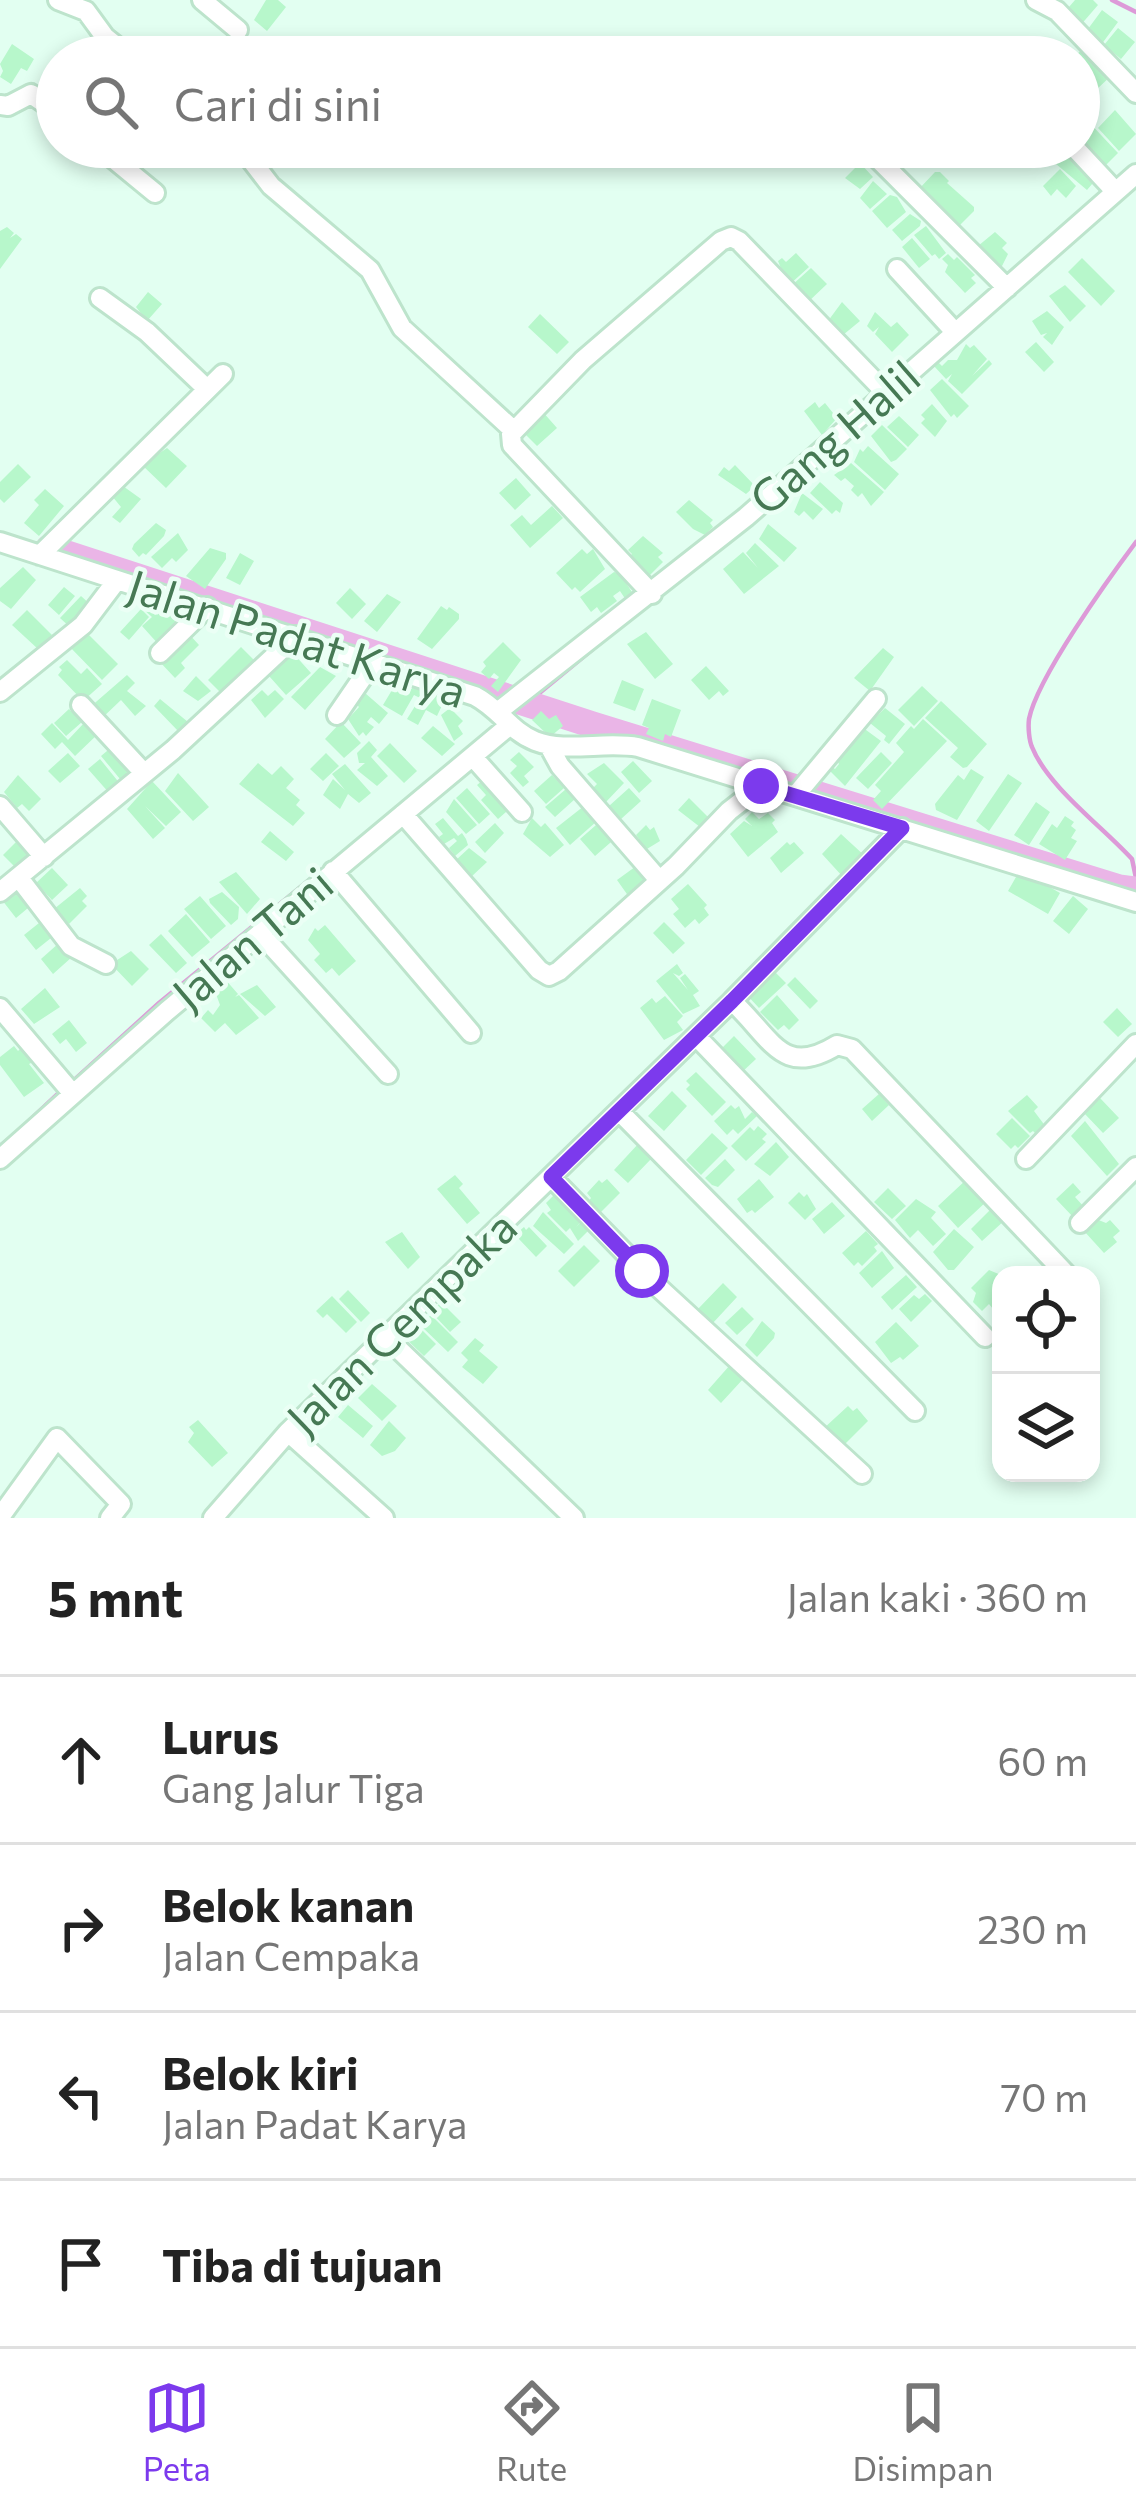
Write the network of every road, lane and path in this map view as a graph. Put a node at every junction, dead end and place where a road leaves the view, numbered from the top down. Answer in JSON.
{"nodes":[{"id":1,"x":58,"y":0,"type":"edge"},
{"id":2,"x":105,"y":0,"type":"edge"},
{"id":3,"x":202,"y":0,"type":"edge"},
{"id":4,"x":1036,"y":0,"type":"edge"},
{"id":5,"x":90,"y":15,"type":"junction"},
{"id":6,"x":238,"y":30,"type":"dead end"},
{"id":7,"x":104,"y":36,"type":"edge"},
{"id":8,"x":1081,"y":36,"type":"edge"},
{"id":9,"x":1100,"y":56,"type":"edge"},
{"id":10,"x":1136,"y":93,"type":"edge"},
{"id":11,"x":36,"y":97,"type":"edge"},
{"id":12,"x":0,"y":105,"type":"edge"},
{"id":13,"x":124,"y":168,"type":"edge"},
{"id":14,"x":254,"y":168,"type":"edge"},
{"id":15,"x":887,"y":168,"type":"edge"},
{"id":16,"x":1094,"y":168,"type":"edge"},
{"id":17,"x":1136,"y":173,"type":"edge"},
{"id":18,"x":1115,"y":191,"type":"junction"},
{"id":19,"x":154,"y":193,"type":"dead end"},
{"id":20,"x":897,"y":268,"type":"dead end"},
{"id":21,"x":1007,"y":288,"type":"junction"},
{"id":22,"x":100,"y":298,"type":"dead end"},
{"id":23,"x":955,"y":332,"type":"junction"},
{"id":24,"x":223,"y":374,"type":"dead end"},
{"id":25,"x":207,"y":388,"type":"junction"},
{"id":26,"x":886,"y":393,"type":"junction"},
{"id":27,"x":512,"y":429,"type":"junction"},
{"id":28,"x":0,"y":542,"type":"edge"},
{"id":29,"x":40,"y":555,"type":"junction"},
{"id":30,"x":117,"y":580,"type":"junction"},
{"id":31,"x":652,"y":594,"type":"junction"},
{"id":32,"x":207,"y":607,"type":"junction"},
{"id":33,"x":296,"y":636,"type":"junction"},
{"id":34,"x":160,"y":653,"type":"dead end"},
{"id":35,"x":374,"y":661,"type":"junction"},
{"id":36,"x":0,"y":692,"type":"edge"},
{"id":37,"x":876,"y":699,"type":"dead end"},
{"id":38,"x":81,"y":705,"type":"dead end"},
{"id":39,"x":337,"y":716,"type":"dead end"},
{"id":40,"x":505,"y":716,"type":"junction"},
{"id":41,"x":549,"y":746,"type":"junction"},
{"id":42,"x":473,"y":757,"type":"junction"},
{"id":43,"x":144,"y":773,"type":"junction"},
{"id":44,"x":761,"y":786,"type":"junction"},
{"id":45,"x":795,"y":796,"type":"junction"},
{"id":46,"x":0,"y":806,"type":"edge"},
{"id":47,"x":523,"y":812,"type":"dead end"},
{"id":48,"x":403,"y":814,"type":"junction"},
{"id":49,"x":902,"y":828,"type":"junction"},
{"id":50,"x":44,"y":856,"type":"junction"},
{"id":51,"x":332,"y":871,"type":"junction"},
{"id":52,"x":19,"y":878,"type":"junction"},
{"id":53,"x":659,"y":880,"type":"junction"},
{"id":54,"x":0,"y":892,"type":"edge"},
{"id":55,"x":1136,"y":902,"type":"edge"},
{"id":56,"x":260,"y":933,"type":"junction"},
{"id":57,"x":106,"y":964,"type":"dead end"},
{"id":58,"x":732,"y":1001,"type":"junction"},
{"id":59,"x":0,"y":1007,"type":"edge"},
{"id":60,"x":471,"y":1033,"type":"dead end"},
{"id":61,"x":696,"y":1036,"type":"junction"},
{"id":62,"x":1136,"y":1044,"type":"edge"},
{"id":63,"x":388,"y":1074,"type":"dead end"},
{"id":64,"x":67,"y":1087,"type":"junction"},
{"id":65,"x":620,"y":1112,"type":"junction"},
{"id":66,"x":0,"y":1159,"type":"edge"},
{"id":67,"x":1026,"y":1159,"type":"dead end"},
{"id":68,"x":1136,"y":1167,"type":"edge"},
{"id":69,"x":551,"y":1177,"type":"junction"},
{"id":70,"x":1080,"y":1223,"type":"dead end"},
{"id":71,"x":1058,"y":1266,"type":"edge"},
{"id":72,"x":985,"y":1337,"type":"dead end"},
{"id":73,"x":387,"y":1338,"type":"junction"},
{"id":74,"x":915,"y":1412,"type":"dead end"},
{"id":75,"x":289,"y":1432,"type":"junction"},
{"id":76,"x":862,"y":1474,"type":"dead end"},
{"id":77,"x":0,"y":1517,"type":"edge"},
{"id":78,"x":110,"y":1518,"type":"edge"},
{"id":79,"x":213,"y":1518,"type":"edge"},
{"id":80,"x":384,"y":1518,"type":"edge"},
{"id":81,"x":574,"y":1518,"type":"edge"}],
"edges":[{"from":1,"to":5,"type":"street"},
{"from":2,"to":5,"type":"street"},
{"from":3,"to":6,"type":"street"},
{"from":4,"to":8,"type":"street"},
{"from":5,"to":7,"type":"street"},
{"from":9,"to":10,"type":"street"},
{"from":11,"to":12,"type":"street"},
{"from":13,"to":19,"type":"street"},
{"from":14,"to":27,"type":"street"},
{"from":15,"to":21,"type":"street"},
{"from":16,"to":18,"type":"street"},
{"from":17,"to":18,"type":"street","name":"Gang Halil"},
{"from":18,"to":21,"type":"street","name":"Gang Halil"},
{"from":20,"to":23,"type":"street"},
{"from":21,"to":23,"type":"street","name":"Gang Halil"},
{"from":22,"to":25,"type":"street"},
{"from":23,"to":26,"type":"street","name":"Gang Halil"},
{"from":24,"to":25,"type":"street"},
{"from":25,"to":29,"type":"street"},
{"from":26,"to":27,"type":"street"},
{"from":26,"to":31,"type":"street","name":"Gang Halil"},
{"from":27,"to":31,"type":"street"},
{"from":28,"to":29,"type":"street","name":"Jalan Padat Karya"},
{"from":29,"to":30,"type":"street","name":"Jalan Padat Karya"},
{"from":30,"to":32,"type":"street","name":"Jalan Padat Karya"},
{"from":30,"to":36,"type":"street"},
{"from":31,"to":40,"type":"street","name":"Gang Halil"},
{"from":32,"to":33,"type":"street","name":"Jalan Padat Karya"},
{"from":32,"to":34,"type":"street"},
{"from":33,"to":35,"type":"street","name":"Jalan Padat Karya"},
{"from":33,"to":43,"type":"street"},
{"from":35,"to":39,"type":"street"},
{"from":35,"to":40,"type":"street","name":"Jalan Padat Karya"},
{"from":37,"to":45,"type":"street"},
{"from":38,"to":43,"type":"street"},
{"from":40,"to":41,"type":"street","name":"Jalan Padat Karya"},
{"from":40,"to":42,"type":"street","name":"Jalan Tani"},
{"from":41,"to":44,"type":"street","name":"Jalan Padat Karya"},
{"from":41,"to":53,"type":"street"},
{"from":42,"to":47,"type":"street"},
{"from":42,"to":48,"type":"street","name":"Jalan Tani"},
{"from":43,"to":50,"type":"street"},
{"from":44,"to":45,"type":"street","name":"Jalan Padat Karya"},
{"from":44,"to":53,"type":"street"},
{"from":45,"to":49,"type":"street","name":"Jalan Padat Karya"},
{"from":46,"to":50,"type":"street"},
{"from":48,"to":51,"type":"street","name":"Jalan Tani"},
{"from":48,"to":53,"type":"street"},
{"from":49,"to":55,"type":"street","name":"Jalan Padat Karya"},
{"from":49,"to":58,"type":"street","name":"Jalan Cempaka"},
{"from":50,"to":52,"type":"street"},
{"from":51,"to":56,"type":"street","name":"Jalan Tani"},
{"from":51,"to":60,"type":"street"},
{"from":52,"to":54,"type":"street"},
{"from":52,"to":57,"type":"street"},
{"from":56,"to":63,"type":"street"},
{"from":56,"to":64,"type":"street","name":"Jalan Tani"},
{"from":58,"to":61,"type":"street","name":"Jalan Cempaka"},
{"from":58,"to":71,"type":"street"},
{"from":59,"to":64,"type":"street"},
{"from":61,"to":65,"type":"street","name":"Jalan Cempaka"},
{"from":61,"to":72,"type":"street"},
{"from":62,"to":67,"type":"street"},
{"from":64,"to":66,"type":"street","name":"Jalan Tani"},
{"from":65,"to":69,"type":"street","name":"Jalan Cempaka"},
{"from":65,"to":74,"type":"street"},
{"from":68,"to":70,"type":"street"},
{"from":69,"to":73,"type":"street","name":"Jalan Cempaka"},
{"from":69,"to":76,"type":"street"},
{"from":73,"to":75,"type":"street","name":"Jalan Cempaka"},
{"from":73,"to":81,"type":"street"},
{"from":75,"to":79,"type":"street","name":"Jalan Cempaka"},
{"from":75,"to":80,"type":"street"},
{"from":77,"to":78,"type":"street"}]}
